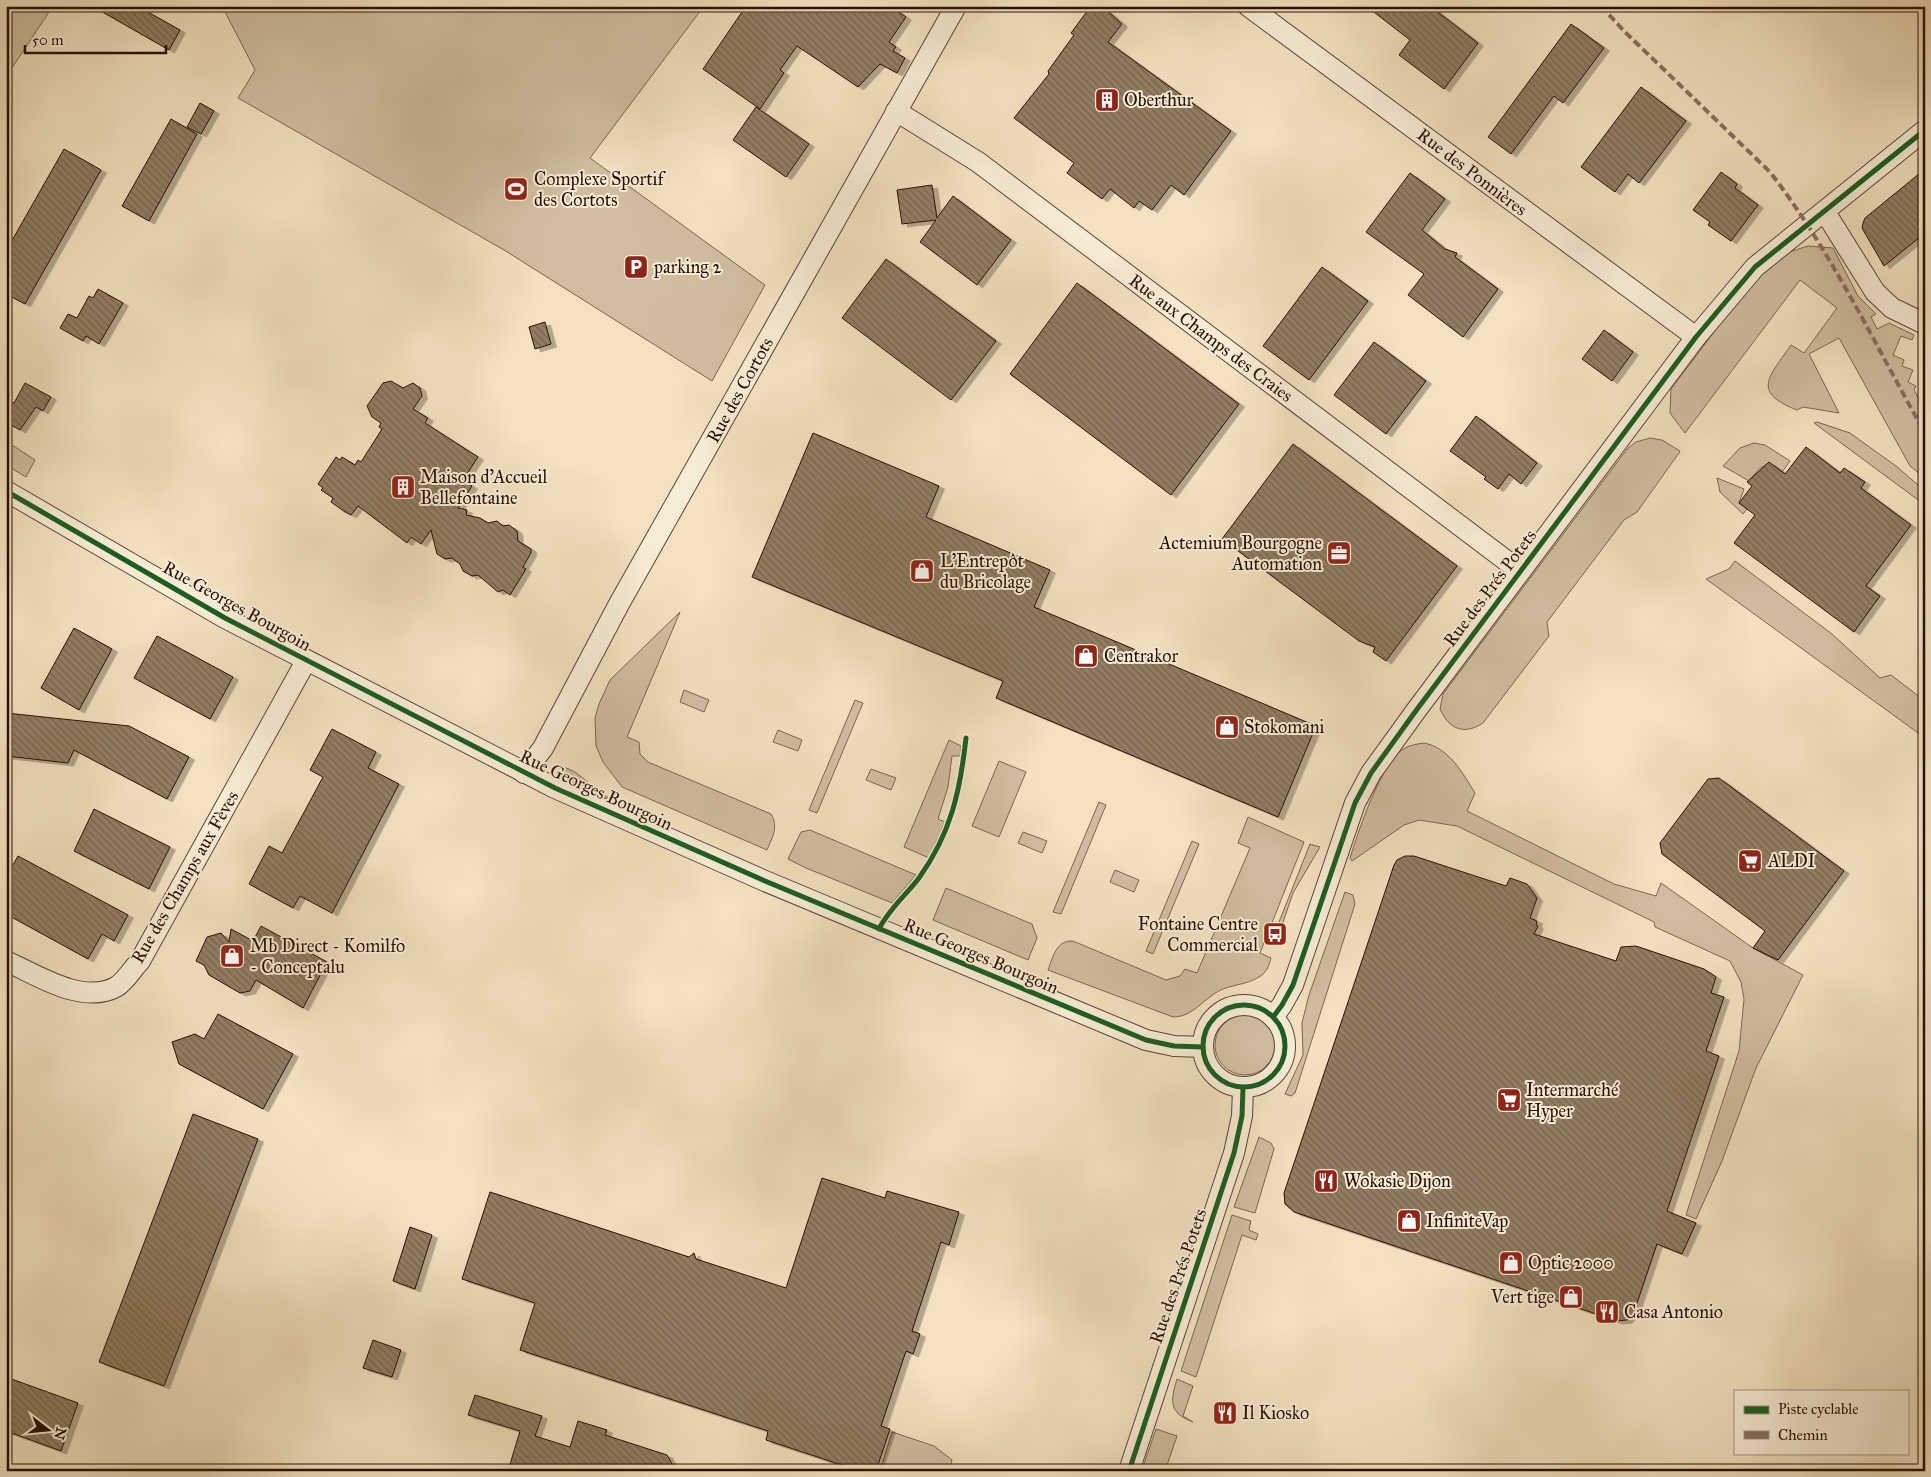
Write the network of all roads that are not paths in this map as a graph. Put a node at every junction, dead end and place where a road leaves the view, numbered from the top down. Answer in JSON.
{"nodes":[{"id":1,"x":956,"y":6,"type":"edge"},
{"id":2,"x":1248,"y":6,"type":"edge"},
{"id":3,"x":896,"y":112,"type":"junction"},
{"id":4,"x":1925,"y":130,"type":"edge"},
{"id":5,"x":1825,"y":212,"type":"junction"},
{"id":6,"x":1925,"y":324,"type":"edge"},
{"id":7,"x":1696,"y":337,"type":"junction"},
{"id":8,"x":6,"y":491,"type":"edge"},
{"id":9,"x":1520,"y":571,"type":"junction"},
{"id":10,"x":306,"y":661,"type":"junction"},
{"id":11,"x":524,"y":773,"type":"junction"},
{"id":12,"x":6,"y":961,"type":"edge"},
{"id":13,"x":1273,"y":1017,"type":"junction"},
{"id":14,"x":1203,"y":1047,"type":"junction"},
{"id":15,"x":1243,"y":1088,"type":"junction"},
{"id":16,"x":1129,"y":1471,"type":"edge"}],
"edges":[{"from":1,"to":3,"type":"street","name":"Rue des Cortots"},
{"from":2,"to":7,"type":"street","name":"Rue des Ponnières"},
{"from":3,"to":9,"type":"street","name":"Rue aux Champs des Craies"},
{"from":3,"to":11,"type":"street","name":"Rue des Cortots"},
{"from":4,"to":5,"type":"street","name":"Rue des Prés Potets"},
{"from":5,"to":6,"type":"street"},
{"from":5,"to":7,"type":"street","name":"Rue des Prés Potets"},
{"from":7,"to":9,"type":"street","name":"Rue des Prés Potets"},
{"from":8,"to":10,"type":"street","name":"Rue Georges Bourgoin"},
{"from":9,"to":13,"type":"street","name":"Rue des Prés Potets"},
{"from":10,"to":11,"type":"street","name":"Rue Georges Bourgoin"},
{"from":10,"to":12,"type":"street","name":"Rue des Champs aux Fèves"},
{"from":11,"to":14,"type":"street","name":"Rue Georges Bourgoin"},
{"from":13,"to":14,"type":"street"},
{"from":13,"to":15,"type":"street"},
{"from":14,"to":15,"type":"street"},
{"from":15,"to":16,"type":"street","name":"Rue des Prés Potets"}]}
